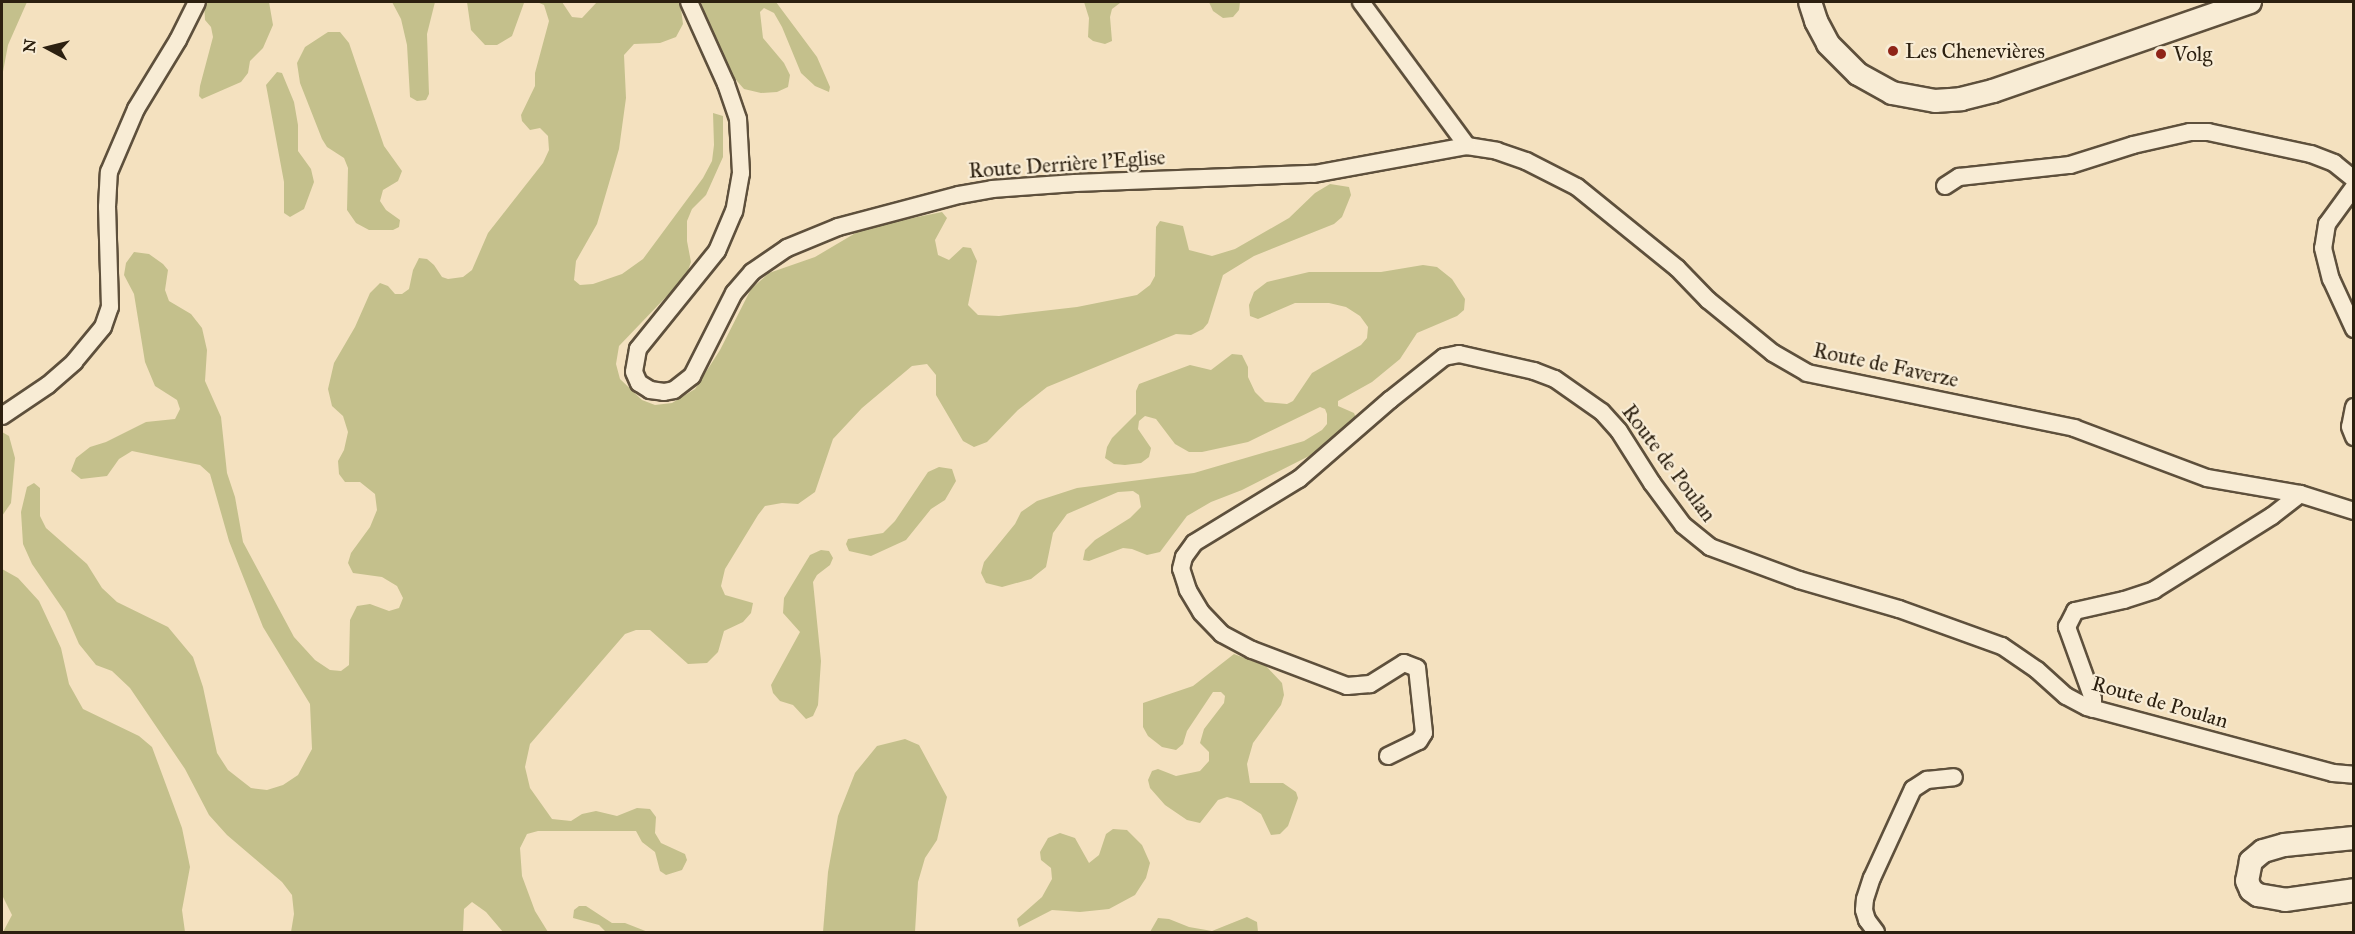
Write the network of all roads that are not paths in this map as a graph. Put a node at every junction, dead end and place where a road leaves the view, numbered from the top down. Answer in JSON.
{"nodes":[{"id":1,"x":197,"y":2,"type":"edge"},
{"id":2,"x":689,"y":2,"type":"edge"},
{"id":3,"x":1361,"y":2,"type":"edge"},
{"id":4,"x":1810,"y":2,"type":"edge"},
{"id":5,"x":2250,"y":2,"type":"edge"},
{"id":6,"x":1467,"y":146,"type":"junction"},
{"id":7,"x":2354,"y":179,"type":"edge"},
{"id":8,"x":1945,"y":186,"type":"dead end"},
{"id":9,"x":2354,"y":187,"type":"edge"},
{"id":10,"x":2354,"y":330,"type":"edge"},
{"id":11,"x":2354,"y":407,"type":"edge"},
{"id":12,"x":2,"y":416,"type":"edge"},
{"id":13,"x":2354,"y":437,"type":"edge"},
{"id":14,"x":2300,"y":494,"type":"junction"},
{"id":15,"x":2354,"y":511,"type":"edge"},
{"id":16,"x":2093,"y":709,"type":"junction"},
{"id":17,"x":1388,"y":756,"type":"dead end"},
{"id":18,"x":2354,"y":775,"type":"edge"},
{"id":19,"x":1954,"y":777,"type":"dead end"},
{"id":20,"x":2354,"y":838,"type":"edge"},
{"id":21,"x":2354,"y":890,"type":"edge"},
{"id":22,"x":1876,"y":933,"type":"edge"}],
"edges":[{"from":1,"to":12,"type":"street"},
{"from":2,"to":6,"type":"street","name":"Route Derrière l'Eglise"},
{"from":3,"to":6,"type":"street"},
{"from":4,"to":5,"type":"main road"},
{"from":6,"to":14,"type":"street","name":"Route de Faverze"},
{"from":7,"to":8,"type":"street"},
{"from":9,"to":10,"type":"street"},
{"from":11,"to":13,"type":"street"},
{"from":14,"to":15,"type":"street","name":"Route de Faverze"},
{"from":14,"to":16,"type":"street"},
{"from":16,"to":17,"type":"street","name":"Route de Poulan"},
{"from":16,"to":18,"type":"street","name":"Route de Poulan"},
{"from":19,"to":22,"type":"street"},
{"from":20,"to":21,"type":"main road"}]}
